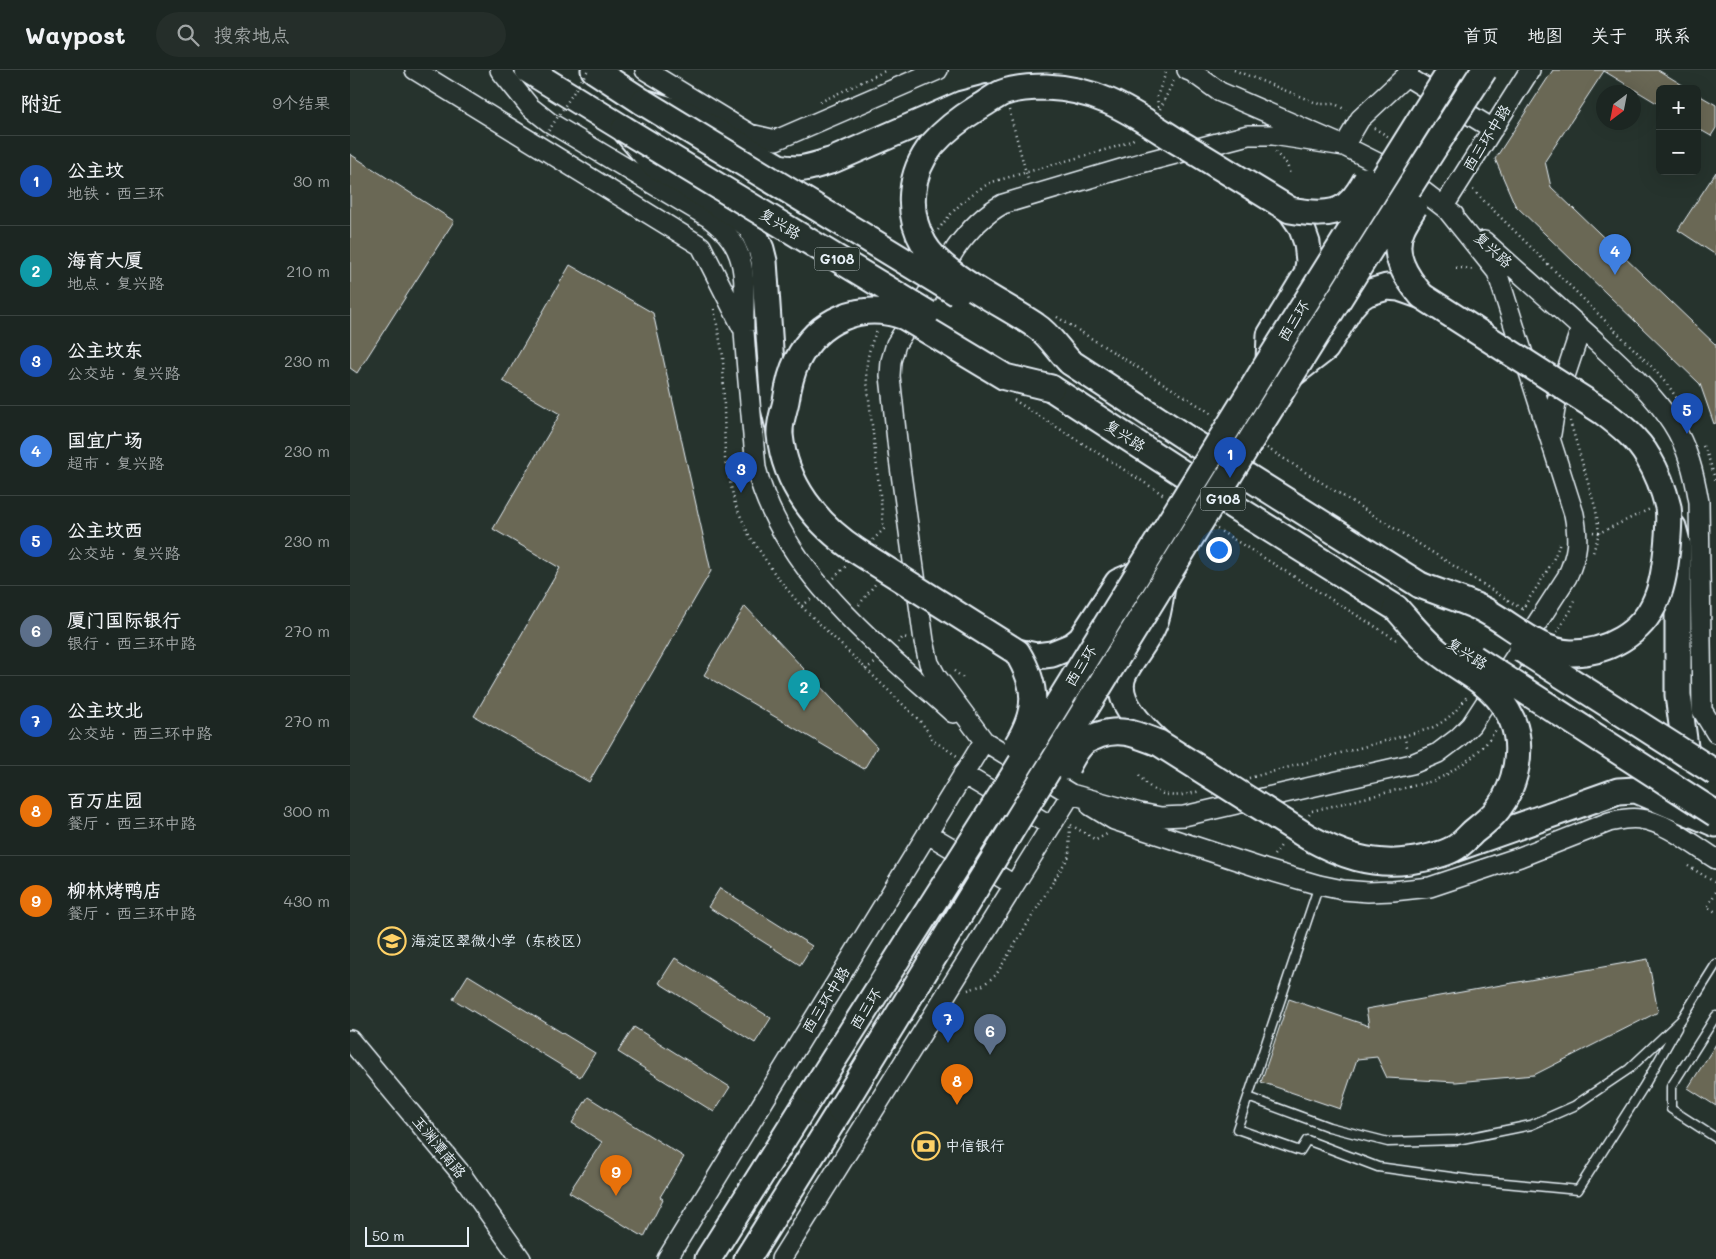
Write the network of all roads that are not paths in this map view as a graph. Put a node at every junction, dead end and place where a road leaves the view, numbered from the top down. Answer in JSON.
{"nodes":[{"id":1,"x":415,"y":70,"type":"edge"},
{"id":2,"x":500,"y":70,"type":"edge"},
{"id":3,"x":528,"y":70,"type":"edge"},
{"id":4,"x":594,"y":70,"type":"edge"},
{"id":5,"x":645,"y":70,"type":"edge"},
{"id":6,"x":938,"y":70,"type":"edge"},
{"id":7,"x":1187,"y":70,"type":"edge"},
{"id":8,"x":1452,"y":70,"type":"edge"},
{"id":9,"x":1484,"y":70,"type":"edge"},
{"id":10,"x":1530,"y":70,"type":"edge"},
{"id":11,"x":1408,"y":73,"type":"edge"},
{"id":12,"x":1001,"y":94,"type":"junction"},
{"id":13,"x":643,"y":102,"type":"junction"},
{"id":14,"x":624,"y":129,"type":"junction"},
{"id":15,"x":1492,"y":130,"type":"junction"},
{"id":16,"x":1421,"y":145,"type":"dead end"},
{"id":17,"x":1344,"y":146,"type":"junction"},
{"id":18,"x":1405,"y":169,"type":"junction"},
{"id":19,"x":1444,"y":206,"type":"junction"},
{"id":20,"x":1290,"y":210,"type":"junction"},
{"id":21,"x":1422,"y":296,"type":"junction"},
{"id":22,"x":1581,"y":328,"type":"junction"},
{"id":23,"x":744,"y":330,"type":"junction"},
{"id":24,"x":1269,"y":361,"type":"junction"},
{"id":25,"x":1070,"y":362,"type":"junction"},
{"id":26,"x":1293,"y":373,"type":"junction"},
{"id":27,"x":1051,"y":388,"type":"junction"},
{"id":28,"x":780,"y":432,"type":"junction"},
{"id":29,"x":1550,"y":438,"type":"junction"},
{"id":30,"x":1668,"y":508,"type":"junction"},
{"id":31,"x":1139,"y":573,"type":"junction"},
{"id":32,"x":1163,"y":583,"type":"junction"},
{"id":33,"x":1420,"y":585,"type":"junction"},
{"id":34,"x":1396,"y":608,"type":"junction"},
{"id":35,"x":1017,"y":652,"type":"junction"},
{"id":36,"x":1716,"y":733,"type":"edge"},
{"id":37,"x":984,"y":741,"type":"junction"},
{"id":38,"x":1159,"y":743,"type":"junction"},
{"id":39,"x":1686,"y":754,"type":"junction"},
{"id":40,"x":1716,"y":773,"type":"edge"},
{"id":41,"x":963,"y":774,"type":"junction"},
{"id":42,"x":1002,"y":794,"type":"junction"},
{"id":43,"x":1071,"y":794,"type":"junction"},
{"id":44,"x":1026,"y":807,"type":"junction"},
{"id":45,"x":1716,"y":814,"type":"edge"},
{"id":46,"x":1716,"y":824,"type":"edge"},
{"id":47,"x":1051,"y":826,"type":"junction"},
{"id":48,"x":928,"y":834,"type":"junction"},
{"id":49,"x":1454,"y":849,"type":"junction"},
{"id":50,"x":1716,"y":859,"type":"edge"},
{"id":51,"x":1319,"y":885,"type":"junction"},
{"id":52,"x":1014,"y":886,"type":"junction"},
{"id":53,"x":1716,"y":964,"type":"edge"},
{"id":54,"x":1716,"y":1016,"type":"edge"},
{"id":55,"x":1681,"y":1020,"type":"junction"},
{"id":56,"x":350,"y":1040,"type":"edge"},
{"id":57,"x":1248,"y":1097,"type":"junction"},
{"id":58,"x":1716,"y":1138,"type":"edge"},
{"id":59,"x":521,"y":1259,"type":"edge"},
{"id":60,"x":667,"y":1259,"type":"edge"},
{"id":61,"x":708,"y":1259,"type":"edge"},
{"id":62,"x":747,"y":1259,"type":"edge"},
{"id":63,"x":781,"y":1259,"type":"edge"}],
"edges":[{"from":1,"to":23,"type":"street"},
{"from":2,"to":23,"type":"street"},
{"from":3,"to":14,"type":"highway","name":"复兴路","number":"G108"},
{"from":4,"to":13,"type":"highway","number":"G108"},
{"from":5,"to":6,"type":"street"},
{"from":7,"to":17,"type":"street","name":"复兴路"},
{"from":8,"to":18,"type":"highway","name":"西三环","bridge":true},
{"from":9,"to":18,"type":"highway","name":"西三环","bridge":true},
{"from":10,"to":15,"type":"street","name":"西三环中路"},
{"from":11,"to":15,"type":"street"},
{"from":11,"to":17,"type":"street"},
{"from":12,"to":13,"type":"highway","bridge":true},
{"from":12,"to":20,"type":"highway","bridge":true},
{"from":12,"to":25,"type":"highway","bridge":true},
{"from":13,"to":25,"type":"highway","number":"G108","bridge":true},
{"from":14,"to":27,"type":"highway","name":"复兴路","number":"G108","bridge":true},
{"from":14,"to":28,"type":"highway","bridge":true},
{"from":15,"to":19,"type":"street","name":"西三环中路"},
{"from":16,"to":18,"type":"lane"},
{"from":17,"to":18,"type":"street","name":"复兴路"},
{"from":17,"to":37,"type":"street"},
{"from":18,"to":19,"type":"street","name":"复兴路"},
{"from":18,"to":20,"type":"highway","bridge":true},
{"from":18,"to":21,"type":"highway","bridge":true},
{"from":18,"to":24,"type":"highway","name":"西三环","bridge":true},
{"from":18,"to":26,"type":"highway","name":"西三环","bridge":true},
{"from":19,"to":22,"type":"street","name":"复兴路"},
{"from":19,"to":29,"type":"street"},
{"from":20,"to":24,"type":"highway","bridge":true},
{"from":21,"to":26,"type":"highway","bridge":true},
{"from":21,"to":30,"type":"highway","bridge":true},
{"from":22,"to":29,"type":"street"},
{"from":22,"to":36,"type":"street","name":"复兴路"},
{"from":23,"to":37,"type":"street"},
{"from":24,"to":31,"type":"highway","name":"西三环","bridge":true},
{"from":25,"to":33,"type":"highway","number":"G108"},
{"from":26,"to":32,"type":"highway","name":"西三环","bridge":true},
{"from":27,"to":28,"type":"highway","bridge":true},
{"from":27,"to":34,"type":"highway","name":"复兴路","number":"G108"},
{"from":28,"to":35,"type":"highway","bridge":true},
{"from":29,"to":43,"type":"street"},
{"from":30,"to":33,"type":"highway","bridge":true},
{"from":30,"to":39,"type":"highway","bridge":true},
{"from":31,"to":35,"type":"highway"},
{"from":31,"to":42,"type":"highway","name":"西三环","bridge":true},
{"from":32,"to":38,"type":"highway","bridge":true},
{"from":32,"to":44,"type":"highway","name":"西三环","bridge":true},
{"from":33,"to":39,"type":"highway","number":"G108","bridge":true},
{"from":34,"to":45,"type":"highway","name":"复兴路","number":"G108","bridge":true},
{"from":34,"to":49,"type":"highway","bridge":true},
{"from":35,"to":42,"type":"highway","bridge":true},
{"from":37,"to":41,"type":"street","name":"西三环中路"},
{"from":37,"to":43,"type":"street"},
{"from":38,"to":44,"type":"highway","bridge":true},
{"from":38,"to":49,"type":"highway","bridge":true},
{"from":39,"to":40,"type":"highway","number":"G108","bridge":true},
{"from":41,"to":47,"type":"street"},
{"from":41,"to":48,"type":"street","name":"西三环中路"},
{"from":42,"to":61,"type":"highway","name":"西三环","bridge":true},
{"from":43,"to":47,"type":"street"},
{"from":43,"to":51,"type":"street"},
{"from":44,"to":62,"type":"highway","name":"西三环","bridge":true},
{"from":46,"to":49,"type":"highway"},
{"from":47,"to":52,"type":"street"},
{"from":48,"to":52,"type":"street"},
{"from":48,"to":60,"type":"street","name":"西三环中路"},
{"from":50,"to":51,"type":"street"},
{"from":51,"to":57,"type":"lane"},
{"from":52,"to":63,"type":"street"},
{"from":53,"to":55,"type":"lane"},
{"from":54,"to":58,"type":"lane"},
{"from":55,"to":57,"type":"lane"},
{"from":55,"to":57,"type":"lane"},
{"from":56,"to":59,"type":"street","name":"玉渊潭南路"}]}
